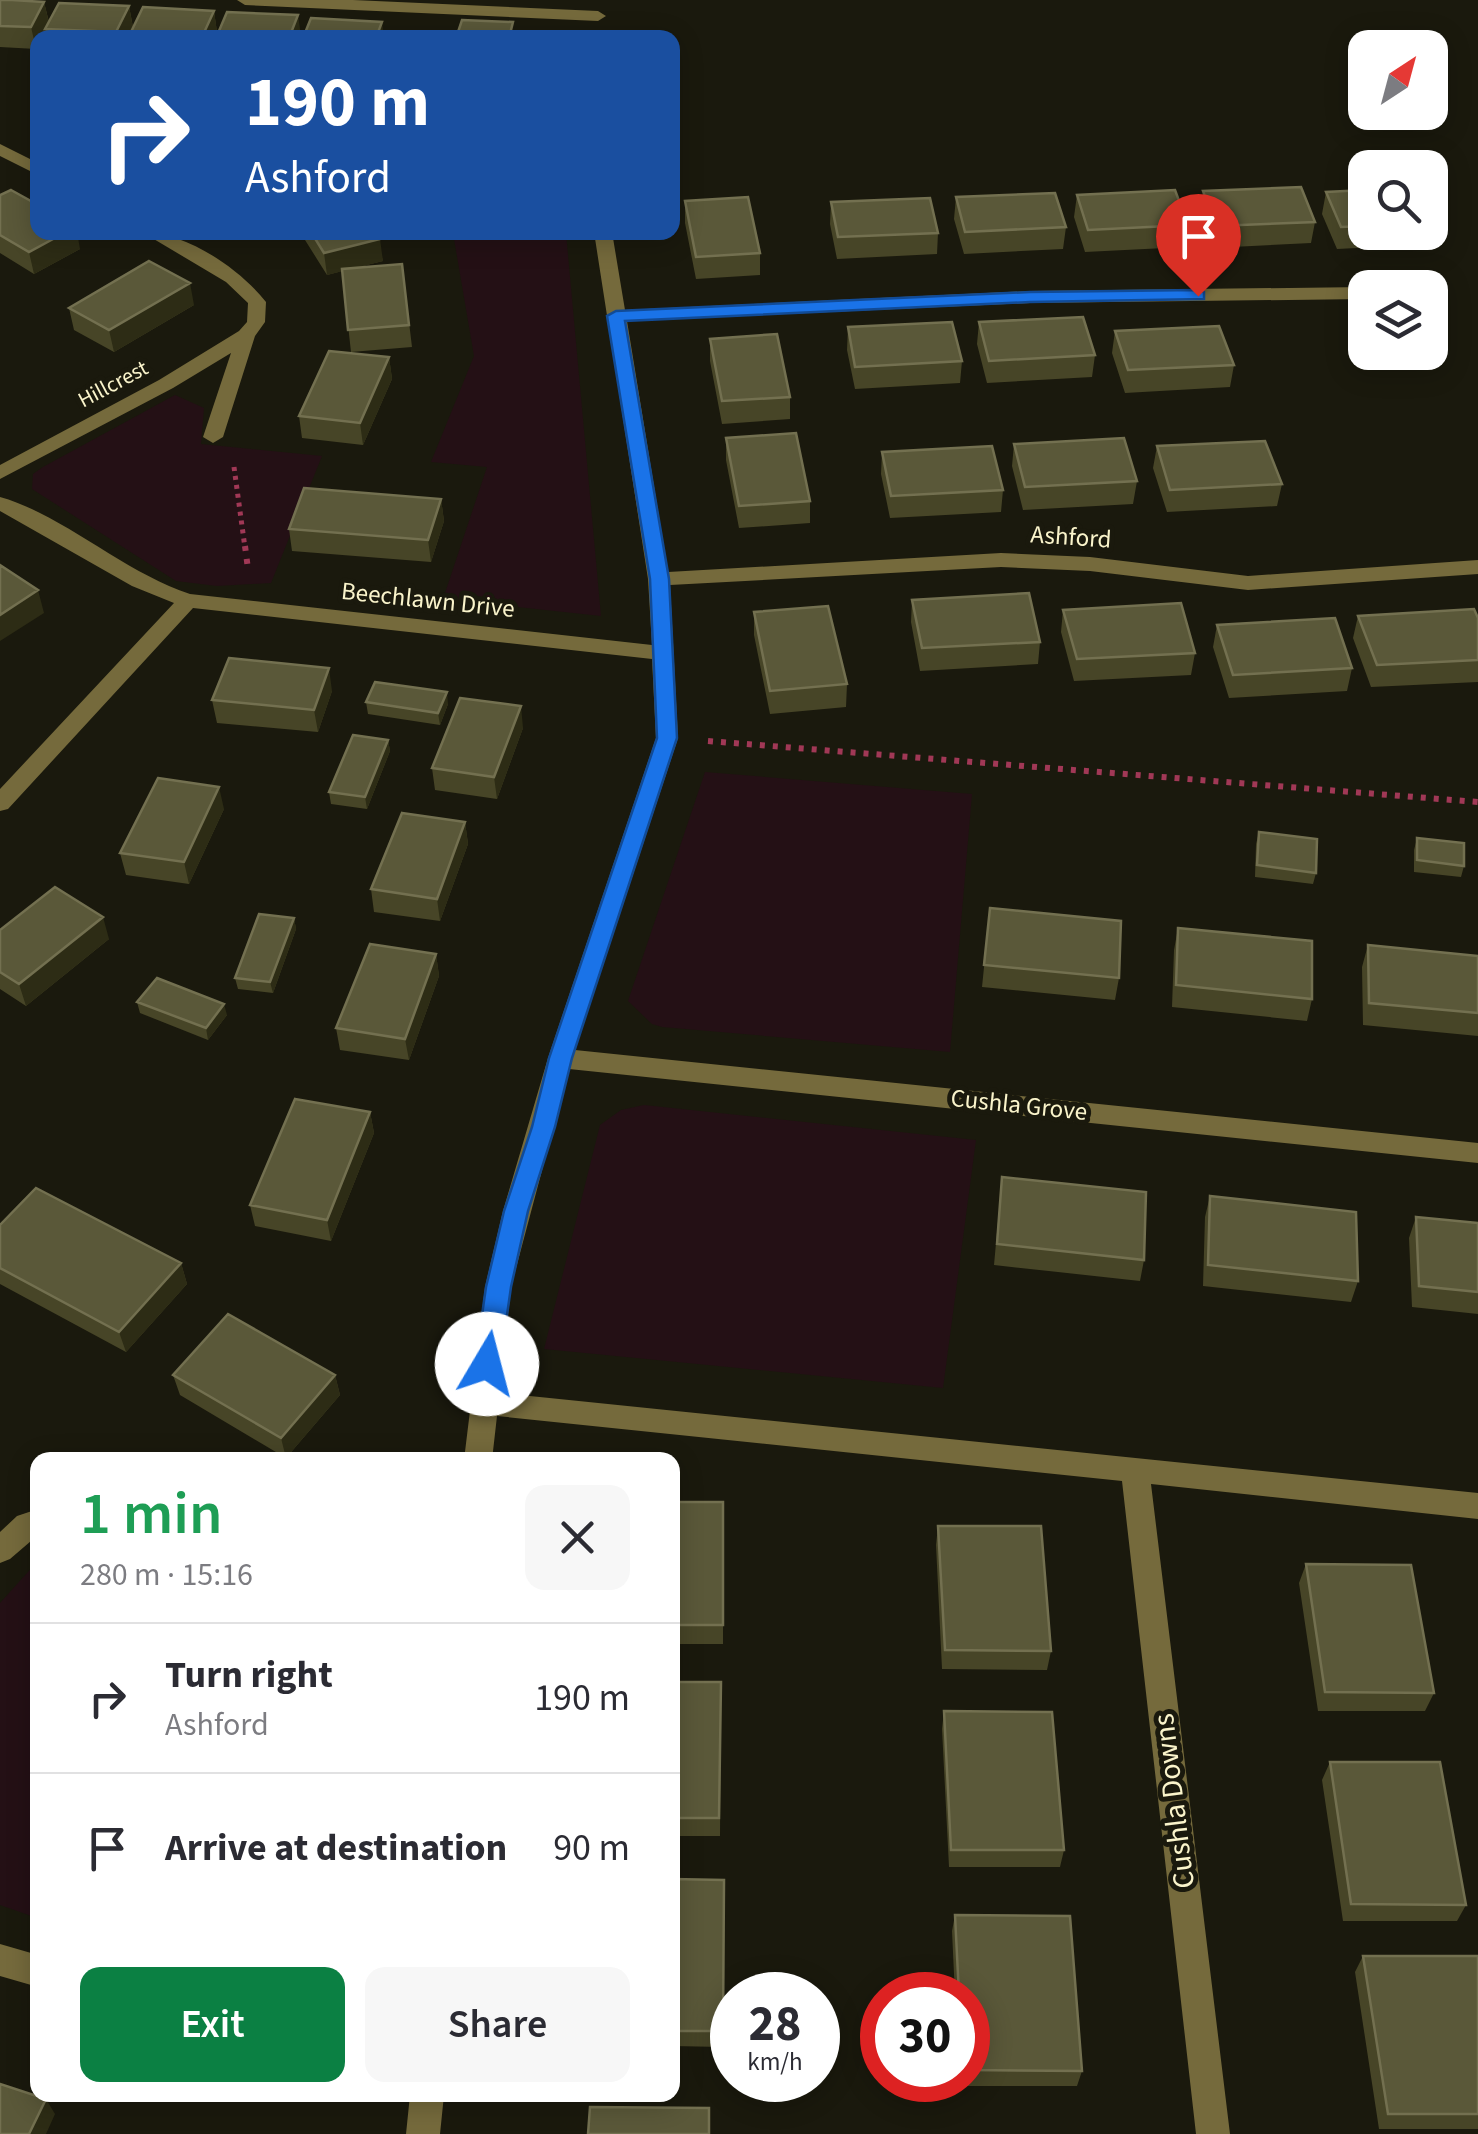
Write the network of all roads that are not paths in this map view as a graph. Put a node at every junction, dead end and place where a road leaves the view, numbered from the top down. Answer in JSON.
{"nodes":[{"id":1,"x":245,"y":0,"type":"edge"},
{"id":2,"x":600,"y":8,"type":"edge"},
{"id":3,"x":0,"y":149,"type":"edge"},
{"id":4,"x":30,"y":166,"type":"edge"},
{"id":5,"x":165,"y":240,"type":"edge"},
{"id":6,"x":604,"y":240,"type":"edge"},
{"id":7,"x":1348,"y":293,"type":"edge"},
{"id":8,"x":616,"y":316,"type":"junction"},
{"id":9,"x":246,"y":335,"type":"junction"},
{"id":10,"x":213,"y":436,"type":"road end"},
{"id":11,"x":0,"y":473,"type":"edge"},
{"id":12,"x":0,"y":503,"type":"edge"},
{"id":13,"x":1478,"y":568,"type":"edge"},
{"id":14,"x":659,"y":579,"type":"junction"},
{"id":15,"x":188,"y":601,"type":"junction"},
{"id":16,"x":662,"y":653,"type":"junction"},
{"id":17,"x":0,"y":803,"type":"edge"},
{"id":18,"x":560,"y":1058,"type":"junction"},
{"id":19,"x":1478,"y":1153,"type":"edge"},
{"id":20,"x":482,"y":1403,"type":"junction"},
{"id":21,"x":479,"y":1452,"type":"edge"},
{"id":22,"x":1135,"y":1468,"type":"junction"},
{"id":23,"x":1478,"y":1506,"type":"edge"},
{"id":24,"x":30,"y":1524,"type":"edge"},
{"id":25,"x":0,"y":1550,"type":"edge"},
{"id":26,"x":0,"y":1960,"type":"edge"},
{"id":27,"x":30,"y":1969,"type":"edge"},
{"id":28,"x":426,"y":2102,"type":"edge"},
{"id":29,"x":422,"y":2134,"type":"edge"},
{"id":30,"x":1213,"y":2134,"type":"edge"}],
"edges":[{"from":1,"to":2,"type":"street"},
{"from":3,"to":4,"type":"street"},
{"from":5,"to":9,"type":"street"},
{"from":6,"to":8,"type":"street"},
{"from":7,"to":8,"type":"street"},
{"from":8,"to":14,"type":"street"},
{"from":9,"to":10,"type":"street"},
{"from":9,"to":11,"type":"street","name":"Hillcrest"},
{"from":12,"to":15,"type":"street","name":"Beechlawn Drive"},
{"from":13,"to":14,"type":"street","name":"Ashford"},
{"from":14,"to":16,"type":"street"},
{"from":15,"to":16,"type":"street","name":"Beechlawn Drive"},
{"from":15,"to":17,"type":"street"},
{"from":16,"to":18,"type":"street"},
{"from":18,"to":19,"type":"street","name":"Cushla Grove"},
{"from":18,"to":20,"type":"street"},
{"from":20,"to":21,"type":"street"},
{"from":20,"to":22,"type":"street"},
{"from":22,"to":23,"type":"street"},
{"from":22,"to":30,"type":"street","name":"Cushla Downs"},
{"from":24,"to":25,"type":"street"},
{"from":26,"to":27,"type":"street"},
{"from":28,"to":29,"type":"street"}]}
